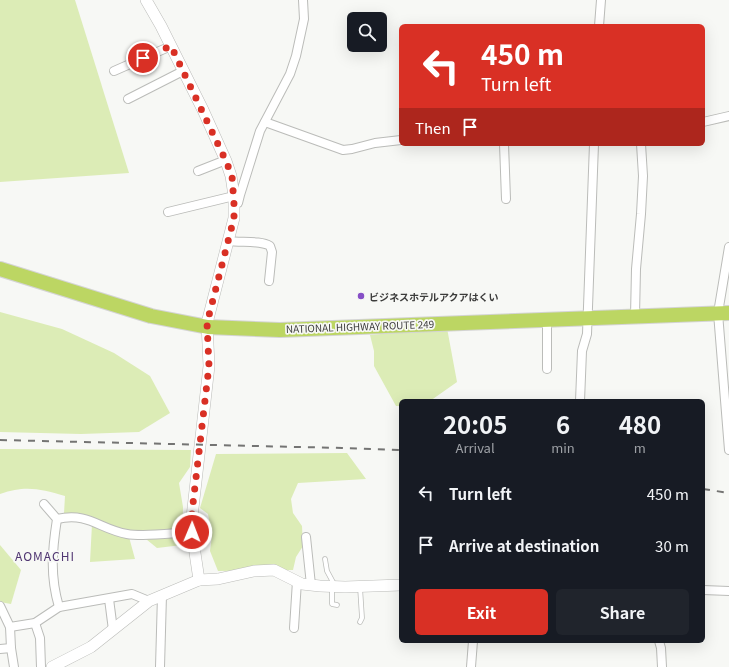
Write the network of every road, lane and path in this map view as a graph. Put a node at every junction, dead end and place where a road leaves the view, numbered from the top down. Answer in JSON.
{"nodes":[{"id":1,"x":146,"y":0,"type":"edge"},
{"id":2,"x":303,"y":0,"type":"edge"},
{"id":3,"x":600,"y":0,"type":"edge"},
{"id":4,"x":599,"y":24,"type":"edge"},
{"id":5,"x":171,"y":46,"type":"junction"},
{"id":6,"x":114,"y":71,"type":"dead end"},
{"id":7,"x":183,"y":71,"type":"junction"},
{"id":8,"x":128,"y":99,"type":"dead end"},
{"id":9,"x":729,"y":116,"type":"edge"},
{"id":10,"x":265,"y":122,"type":"junction"},
{"id":11,"x":705,"y":122,"type":"edge"},
{"id":12,"x":399,"y":140,"type":"edge"},
{"id":13,"x":504,"y":146,"type":"edge"},
{"id":14,"x":594,"y":146,"type":"edge"},
{"id":15,"x":642,"y":146,"type":"edge"},
{"id":16,"x":226,"y":160,"type":"junction"},
{"id":17,"x":198,"y":172,"type":"dead end"},
{"id":18,"x":506,"y":199,"type":"dead end"},
{"id":19,"x":234,"y":200,"type":"junction"},
{"id":20,"x":168,"y":212,"type":"dead end"},
{"id":21,"x":228,"y":241,"type":"junction"},
{"id":22,"x":729,"y":247,"type":"edge"},
{"id":23,"x":728,"y":259,"type":"edge"},
{"id":24,"x":0,"y":269,"type":"edge"},
{"id":25,"x":269,"y":281,"type":"dead end"},
{"id":26,"x":723,"y":313,"type":"edge"},
{"id":27,"x":636,"y":316,"type":"junction"},
{"id":28,"x":587,"y":318,"type":"junction"},
{"id":29,"x":547,"y":319,"type":"junction"},
{"id":30,"x":208,"y":327,"type":"junction"},
{"id":31,"x":547,"y":368,"type":"dead end"},
{"id":32,"x":580,"y":399,"type":"edge"},
{"id":33,"x":728,"y":439,"type":"edge"},
{"id":34,"x":729,"y":450,"type":"edge"},
{"id":35,"x":44,"y":504,"type":"dead end"},
{"id":36,"x":56,"y":519,"type":"junction"},
{"id":37,"x":192,"y":532,"type":"junction"},
{"id":38,"x":306,"y":537,"type":"dead end"},
{"id":39,"x":325,"y":559,"type":"dead end"},
{"id":40,"x":199,"y":580,"type":"junction"},
{"id":41,"x":297,"y":581,"type":"junction"},
{"id":42,"x":311,"y":585,"type":"junction"},
{"id":43,"x":399,"y":585,"type":"edge"},
{"id":44,"x":333,"y":586,"type":"junction"},
{"id":45,"x":360,"y":586,"type":"junction"},
{"id":46,"x":705,"y":590,"type":"edge"},
{"id":47,"x":729,"y":591,"type":"edge"},
{"id":48,"x":162,"y":596,"type":"junction"},
{"id":49,"x":109,"y":599,"type":"junction"},
{"id":50,"x":149,"y":600,"type":"junction"},
{"id":51,"x":337,"y":605,"type":"dead end"},
{"id":52,"x":0,"y":606,"type":"edge"},
{"id":53,"x":59,"y":607,"type":"junction"},
{"id":54,"x":360,"y":622,"type":"dead end"},
{"id":55,"x":36,"y":623,"type":"junction"},
{"id":56,"x":10,"y":627,"type":"junction"},
{"id":57,"x":294,"y":628,"type":"dead end"},
{"id":58,"x":113,"y":630,"type":"junction"},
{"id":59,"x":473,"y":643,"type":"edge"},
{"id":60,"x":660,"y":643,"type":"edge"},
{"id":61,"x":10,"y":648,"type":"junction"},
{"id":62,"x":0,"y":649,"type":"edge"},
{"id":63,"x":160,"y":666,"type":"edge"},
{"id":64,"x":14,"y":667,"type":"edge"},
{"id":65,"x":41,"y":667,"type":"edge"},
{"id":66,"x":52,"y":667,"type":"edge"},
{"id":67,"x":471,"y":667,"type":"edge"},
{"id":68,"x":662,"y":667,"type":"edge"}],
"edges":[{"from":1,"to":5,"type":"street"},
{"from":2,"to":10,"type":"street"},
{"from":3,"to":4,"type":"street"},
{"from":5,"to":6,"type":"street"},
{"from":5,"to":7,"type":"street"},
{"from":7,"to":8,"type":"street"},
{"from":7,"to":16,"type":"street"},
{"from":9,"to":11,"type":"street"},
{"from":10,"to":12,"type":"street"},
{"from":10,"to":19,"type":"street"},
{"from":13,"to":18,"type":"street"},
{"from":14,"to":28,"type":"street"},
{"from":15,"to":27,"type":"street"},
{"from":16,"to":17,"type":"street"},
{"from":16,"to":19,"type":"street"},
{"from":19,"to":20,"type":"street"},
{"from":19,"to":21,"type":"street"},
{"from":21,"to":25,"type":"street"},
{"from":21,"to":30,"type":"street"},
{"from":22,"to":23,"type":"street"},
{"from":23,"to":26,"type":"street"},
{"from":24,"to":30,"type":"highway","name":"NATIONAL HIGHWAY ROUTE 249"},
{"from":26,"to":27,"type":"highway","name":"NATIONAL HIGHWAY ROUTE 249"},
{"from":26,"to":33,"type":"street"},
{"from":27,"to":28,"type":"highway","name":"NATIONAL HIGHWAY ROUTE 249"},
{"from":28,"to":29,"type":"highway","name":"NATIONAL HIGHWAY ROUTE 249"},
{"from":28,"to":32,"type":"street"},
{"from":29,"to":30,"type":"highway","name":"NATIONAL HIGHWAY ROUTE 249"},
{"from":29,"to":31,"type":"street"},
{"from":30,"to":37,"type":"street"},
{"from":33,"to":34,"type":"street"},
{"from":35,"to":36,"type":"street"},
{"from":36,"to":37,"type":"street"},
{"from":36,"to":53,"type":"street"},
{"from":37,"to":40,"type":"street"},
{"from":38,"to":42,"type":"street"},
{"from":39,"to":44,"type":"lane"},
{"from":40,"to":41,"type":"street"},
{"from":40,"to":48,"type":"street"},
{"from":41,"to":42,"type":"street"},
{"from":41,"to":57,"type":"street"},
{"from":42,"to":44,"type":"street"},
{"from":43,"to":45,"type":"street"},
{"from":44,"to":45,"type":"street"},
{"from":44,"to":51,"type":"lane"},
{"from":45,"to":54,"type":"lane"},
{"from":46,"to":47,"type":"street"},
{"from":48,"to":50,"type":"street"},
{"from":48,"to":63,"type":"street"},
{"from":49,"to":50,"type":"street"},
{"from":49,"to":53,"type":"street"},
{"from":49,"to":58,"type":"street"},
{"from":50,"to":58,"type":"street"},
{"from":52,"to":56,"type":"street"},
{"from":53,"to":55,"type":"street"},
{"from":55,"to":56,"type":"street"},
{"from":55,"to":65,"type":"street"},
{"from":56,"to":61,"type":"street"},
{"from":58,"to":66,"type":"street"},
{"from":59,"to":67,"type":"street"},
{"from":60,"to":68,"type":"street"},
{"from":61,"to":62,"type":"street"},
{"from":61,"to":64,"type":"street"}]}
